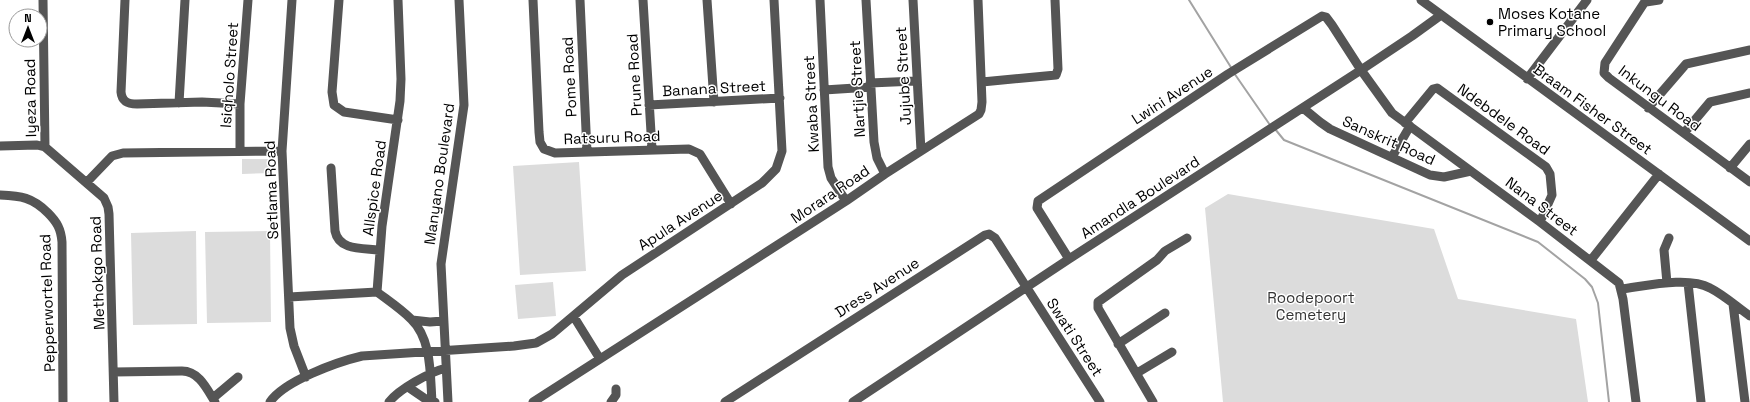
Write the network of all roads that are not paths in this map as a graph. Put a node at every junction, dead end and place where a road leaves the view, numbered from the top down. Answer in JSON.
{"nodes":[{"id":1,"x":43,"y":0,"type":"edge"},
{"id":2,"x":125,"y":0,"type":"edge"},
{"id":3,"x":184,"y":0,"type":"edge"},
{"id":4,"x":248,"y":0,"type":"edge"},
{"id":5,"x":292,"y":0,"type":"edge"},
{"id":6,"x":340,"y":0,"type":"edge"},
{"id":7,"x":398,"y":0,"type":"edge"},
{"id":8,"x":460,"y":0,"type":"edge"},
{"id":9,"x":532,"y":0,"type":"edge"},
{"id":10,"x":580,"y":0,"type":"edge"},
{"id":11,"x":643,"y":0,"type":"edge"},
{"id":12,"x":707,"y":0,"type":"edge"},
{"id":13,"x":774,"y":0,"type":"edge"},
{"id":14,"x":820,"y":0,"type":"edge"},
{"id":15,"x":866,"y":0,"type":"edge"},
{"id":16,"x":913,"y":0,"type":"edge"},
{"id":17,"x":978,"y":0,"type":"edge"},
{"id":18,"x":1054,"y":0,"type":"edge"},
{"id":19,"x":1421,"y":0,"type":"edge"},
{"id":20,"x":1587,"y":0,"type":"edge"},
{"id":21,"x":1659,"y":0,"type":"edge"},
{"id":22,"x":1646,"y":1,"type":"edge"},
{"id":23,"x":1441,"y":15,"type":"junction"},
{"id":24,"x":1750,"y":50,"type":"edge"},
{"id":25,"x":1361,"y":70,"type":"junction"},
{"id":26,"x":1527,"y":79,"type":"junction"},
{"id":27,"x":916,"y":80,"type":"junction"},
{"id":28,"x":982,"y":82,"type":"junction"},
{"id":29,"x":870,"y":85,"type":"junction"},
{"id":30,"x":824,"y":90,"type":"junction"},
{"id":31,"x":1750,"y":93,"type":"edge"},
{"id":32,"x":780,"y":98,"type":"junction"},
{"id":33,"x":714,"y":102,"type":"junction"},
{"id":34,"x":179,"y":103,"type":"junction"},
{"id":35,"x":240,"y":104,"type":"junction"},
{"id":36,"x":650,"y":105,"type":"junction"},
{"id":37,"x":1303,"y":108,"type":"junction"},
{"id":38,"x":1648,"y":108,"type":"junction"},
{"id":39,"x":398,"y":120,"type":"junction"},
{"id":40,"x":1408,"y":125,"type":"junction"},
{"id":41,"x":1684,"y":133,"type":"junction"},
{"id":42,"x":1750,"y":144,"type":"edge"},
{"id":43,"x":0,"y":146,"type":"edge"},
{"id":44,"x":45,"y":147,"type":"junction"},
{"id":45,"x":652,"y":149,"type":"junction"},
{"id":46,"x":240,"y":151,"type":"junction"},
{"id":47,"x":282,"y":151,"type":"junction"},
{"id":48,"x":921,"y":151,"type":"junction"},
{"id":49,"x":587,"y":152,"type":"junction"},
{"id":50,"x":1392,"y":158,"type":"junction"},
{"id":51,"x":331,"y":168,"type":"dead end"},
{"id":52,"x":1730,"y":168,"type":"junction"},
{"id":53,"x":1472,"y":171,"type":"junction"},
{"id":54,"x":885,"y":174,"type":"junction"},
{"id":55,"x":1658,"y":174,"type":"junction"},
{"id":56,"x":87,"y":182,"type":"junction"},
{"id":57,"x":1750,"y":182,"type":"edge"},
{"id":58,"x":0,"y":195,"type":"edge"},
{"id":59,"x":846,"y":201,"type":"junction"},
{"id":60,"x":731,"y":204,"type":"junction"},
{"id":61,"x":1540,"y":222,"type":"junction"},
{"id":62,"x":1187,"y":238,"type":"dead end"},
{"id":63,"x":1669,"y":238,"type":"dead end"},
{"id":64,"x":1750,"y":241,"type":"edge"},
{"id":65,"x":379,"y":250,"type":"junction"},
{"id":66,"x":1069,"y":259,"type":"junction"},
{"id":67,"x":1591,"y":260,"type":"junction"},
{"id":68,"x":1688,"y":283,"type":"junction"},
{"id":69,"x":1667,"y":284,"type":"junction"},
{"id":70,"x":1026,"y":287,"type":"junction"},
{"id":71,"x":1621,"y":289,"type":"junction"},
{"id":72,"x":377,"y":292,"type":"junction"},
{"id":73,"x":289,"y":297,"type":"junction"},
{"id":74,"x":1733,"y":304,"type":"junction"},
{"id":75,"x":1165,"y":313,"type":"dead end"},
{"id":76,"x":574,"y":316,"type":"junction"},
{"id":77,"x":1750,"y":316,"type":"edge"},
{"id":78,"x":412,"y":320,"type":"junction"},
{"id":79,"x":443,"y":321,"type":"junction"},
{"id":80,"x":1118,"y":344,"type":"junction"},
{"id":81,"x":445,"y":351,"type":"junction"},
{"id":82,"x":428,"y":352,"type":"junction"},
{"id":83,"x":1172,"y":352,"type":"dead end"},
{"id":84,"x":600,"y":359,"type":"junction"},
{"id":85,"x":446,"y":368,"type":"junction"},
{"id":86,"x":114,"y":372,"type":"junction"},
{"id":87,"x":430,"y":373,"type":"junction"},
{"id":88,"x":1137,"y":373,"type":"junction"},
{"id":89,"x":238,"y":377,"type":"dead end"},
{"id":90,"x":306,"y":377,"type":"junction"},
{"id":91,"x":408,"y":387,"type":"junction"},
{"id":92,"x":616,"y":389,"type":"dead end"},
{"id":93,"x":214,"y":400,"type":"edge"},
{"id":94,"x":63,"y":402,"type":"edge"},
{"id":95,"x":114,"y":402,"type":"edge"},
{"id":96,"x":270,"y":402,"type":"edge"},
{"id":97,"x":389,"y":402,"type":"edge"},
{"id":98,"x":434,"y":402,"type":"edge"},
{"id":99,"x":448,"y":402,"type":"edge"},
{"id":100,"x":533,"y":402,"type":"edge"},
{"id":101,"x":611,"y":402,"type":"edge"},
{"id":102,"x":725,"y":402,"type":"edge"},
{"id":103,"x":853,"y":402,"type":"edge"},
{"id":104,"x":1100,"y":402,"type":"edge"},
{"id":105,"x":1153,"y":402,"type":"edge"},
{"id":106,"x":1636,"y":402,"type":"edge"},
{"id":107,"x":1701,"y":402,"type":"edge"},
{"id":108,"x":1745,"y":402,"type":"edge"}],
"edges":[{"from":1,"to":44,"type":"street","name":"Iyeza Road"},
{"from":2,"to":34,"type":"street"},
{"from":3,"to":34,"type":"street"},
{"from":4,"to":35,"type":"street","name":"Isiqholo Street"},
{"from":5,"to":47,"type":"street","name":"Setlama Road"},
{"from":6,"to":39,"type":"street"},
{"from":7,"to":39,"type":"street","name":"Allspice Road"},
{"from":8,"to":79,"type":"street","name":"Manyano Boulevard"},
{"from":9,"to":49,"type":"street","name":"Ratsuru Road"},
{"from":10,"to":49,"type":"street","name":"Pome Road"},
{"from":11,"to":36,"type":"street","name":"Prune Road"},
{"from":12,"to":33,"type":"street"},
{"from":13,"to":32,"type":"street","name":"Apula Avenue"},
{"from":14,"to":30,"type":"street","name":"Kwaba Street"},
{"from":15,"to":29,"type":"street","name":"Nartjie Street"},
{"from":16,"to":27,"type":"street","name":"Jujube Street"},
{"from":17,"to":28,"type":"street","name":"Morara Road"},
{"from":18,"to":28,"type":"street"},
{"from":19,"to":23,"type":"street","name":"Braam Fisher Street"},
{"from":20,"to":26,"type":"street"},
{"from":21,"to":22,"type":"street"},
{"from":22,"to":38,"type":"street","name":"Inkungu Road"},
{"from":23,"to":25,"type":"street","name":"Amandla Boulevard"},
{"from":23,"to":26,"type":"street","name":"Braam Fisher Street"},
{"from":24,"to":38,"type":"street"},
{"from":25,"to":37,"type":"street","name":"Amandla Boulevard"},
{"from":25,"to":40,"type":"street","name":"Nana Street"},
{"from":25,"to":66,"type":"street","name":"Lwini Avenue"},
{"from":26,"to":55,"type":"street","name":"Braam Fisher Street"},
{"from":27,"to":29,"type":"street"},
{"from":27,"to":48,"type":"street","name":"Jujube Street"},
{"from":28,"to":48,"type":"street","name":"Morara Road"},
{"from":29,"to":30,"type":"street"},
{"from":29,"to":54,"type":"street","name":"Nartjie Street"},
{"from":30,"to":59,"type":"street","name":"Kwaba Street"},
{"from":31,"to":41,"type":"street"},
{"from":32,"to":33,"type":"street","name":"Banana Street"},
{"from":32,"to":60,"type":"street","name":"Apula Avenue"},
{"from":33,"to":36,"type":"street","name":"Banana Street"},
{"from":34,"to":35,"type":"street"},
{"from":35,"to":46,"type":"street","name":"Isiqholo Street"},
{"from":36,"to":45,"type":"street","name":"Prune Road"},
{"from":37,"to":50,"type":"street","name":"Sanskrit Road"},
{"from":37,"to":66,"type":"street","name":"Amandla Boulevard"},
{"from":38,"to":41,"type":"street","name":"Inkungu Road"},
{"from":39,"to":65,"type":"street","name":"Allspice Road"},
{"from":40,"to":50,"type":"street"},
{"from":40,"to":53,"type":"street","name":"Nana Street"},
{"from":40,"to":61,"type":"street","name":"Ndebdele Road"},
{"from":41,"to":52,"type":"street","name":"Inkungu Road"},
{"from":42,"to":52,"type":"street"},
{"from":43,"to":44,"type":"street"},
{"from":44,"to":56,"type":"street","name":"Methokgo Road"},
{"from":45,"to":49,"type":"street","name":"Ratsuru Road"},
{"from":45,"to":60,"type":"street","name":"Ratsuru Road"},
{"from":46,"to":47,"type":"street"},
{"from":46,"to":56,"type":"street"},
{"from":47,"to":73,"type":"street","name":"Setlama Road"},
{"from":48,"to":54,"type":"street","name":"Morara Road"},
{"from":50,"to":53,"type":"street","name":"Sanskrit Road"},
{"from":51,"to":65,"type":"street"},
{"from":52,"to":57,"type":"street","name":"Inkungu Road"},
{"from":53,"to":61,"type":"street","name":"Nana Street"},
{"from":54,"to":59,"type":"street","name":"Morara Road"},
{"from":55,"to":64,"type":"street","name":"Braam Fisher Street"},
{"from":55,"to":67,"type":"street"},
{"from":56,"to":86,"type":"street","name":"Methokgo Road"},
{"from":58,"to":94,"type":"street","name":"Pepperwortel Road"},
{"from":59,"to":84,"type":"street","name":"Morara Road"},
{"from":60,"to":76,"type":"street","name":"Apula Avenue"},
{"from":61,"to":67,"type":"street","name":"Nana Street"},
{"from":62,"to":80,"type":"street"},
{"from":63,"to":69,"type":"street"},
{"from":65,"to":72,"type":"street","name":"Allspice Road"},
{"from":66,"to":70,"type":"street","name":"Amandla Boulevard"},
{"from":67,"to":71,"type":"street","name":"Nana Street"},
{"from":68,"to":69,"type":"street"},
{"from":68,"to":74,"type":"street"},
{"from":68,"to":107,"type":"street"},
{"from":69,"to":71,"type":"street"},
{"from":70,"to":102,"type":"street","name":"Dress Avenue"},
{"from":70,"to":103,"type":"street","name":"Amandla Boulevard"},
{"from":70,"to":104,"type":"street","name":"Swati Street"},
{"from":71,"to":106,"type":"street"},
{"from":72,"to":73,"type":"street"},
{"from":72,"to":78,"type":"street"},
{"from":73,"to":90,"type":"street","name":"Setlama Road"},
{"from":74,"to":77,"type":"street"},
{"from":74,"to":108,"type":"street"},
{"from":75,"to":80,"type":"street"},
{"from":76,"to":81,"type":"street","name":"Apula Avenue"},
{"from":76,"to":84,"type":"street"},
{"from":78,"to":79,"type":"street"},
{"from":78,"to":82,"type":"street"},
{"from":79,"to":81,"type":"street","name":"Manyano Boulevard"},
{"from":80,"to":88,"type":"street"},
{"from":81,"to":82,"type":"street","name":"Apula Avenue"},
{"from":81,"to":85,"type":"street","name":"Manyano Boulevard"},
{"from":82,"to":87,"type":"street"},
{"from":82,"to":90,"type":"street","name":"Apula Avenue"},
{"from":83,"to":88,"type":"street"},
{"from":84,"to":100,"type":"street","name":"Morara Road"},
{"from":85,"to":87,"type":"street"},
{"from":85,"to":99,"type":"street","name":"Manyano Boulevard"},
{"from":86,"to":93,"type":"street"},
{"from":86,"to":95,"type":"street","name":"Methokgo Road"},
{"from":87,"to":91,"type":"street"},
{"from":87,"to":98,"type":"street"},
{"from":88,"to":105,"type":"street"},
{"from":89,"to":93,"type":"street"},
{"from":90,"to":96,"type":"street","name":"Apula Avenue"},
{"from":91,"to":97,"type":"street"},
{"from":91,"to":98,"type":"street"},
{"from":92,"to":101,"type":"street"}]}
